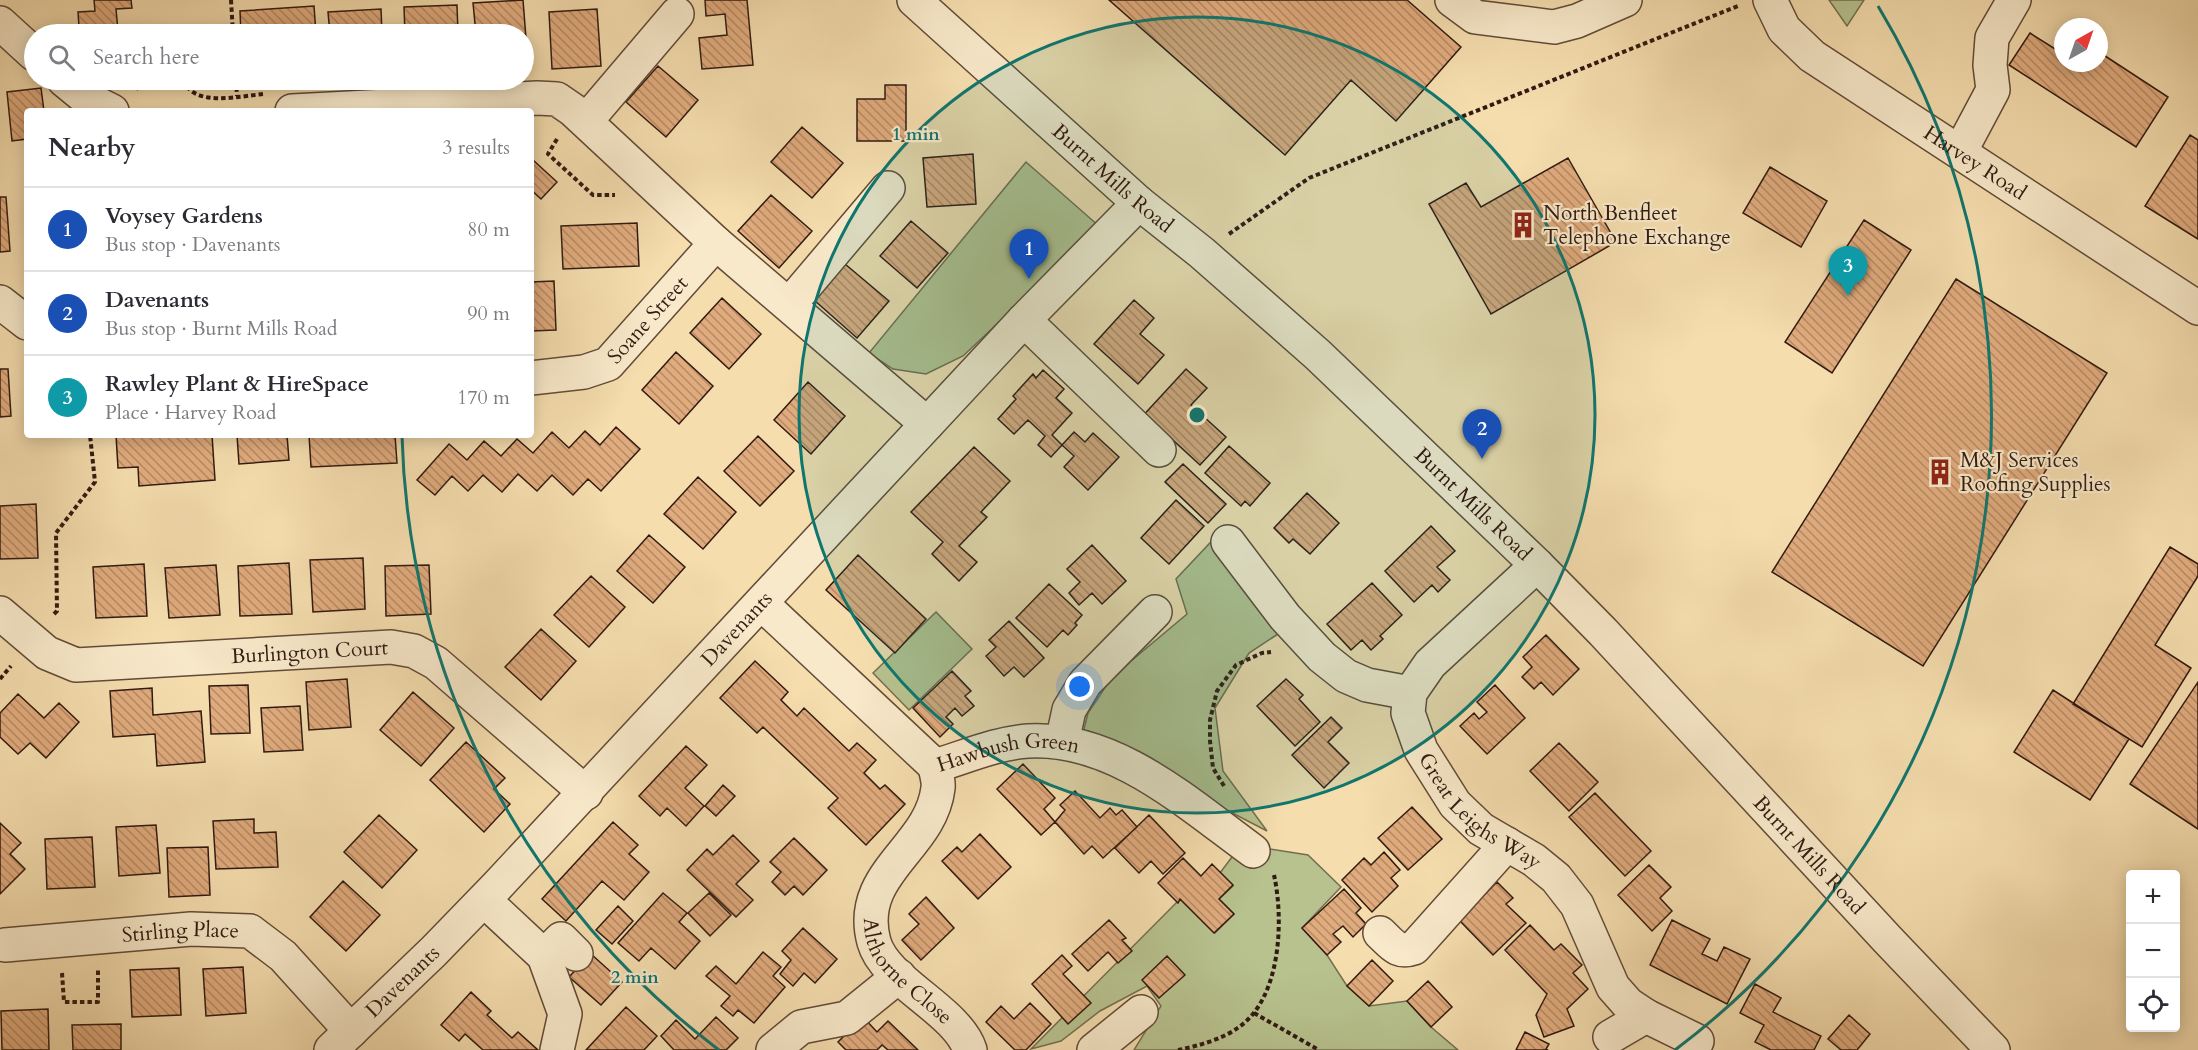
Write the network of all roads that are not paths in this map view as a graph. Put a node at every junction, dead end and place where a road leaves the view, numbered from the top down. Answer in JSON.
{"nodes":[{"id":1,"x":914,"y":0,"type":"edge"},
{"id":2,"x":1452,"y":0,"type":"edge"},
{"id":3,"x":1625,"y":0,"type":"edge"},
{"id":4,"x":2014,"y":0,"type":"edge"},
{"id":5,"x":1756,"y":2,"type":"edge"},
{"id":6,"x":677,"y":14,"type":"dead end"},
{"id":7,"x":0,"y":23,"type":"edge"},
{"id":8,"x":24,"y":45,"type":"edge"},
{"id":9,"x":76,"y":90,"type":"edge"},
{"id":10,"x":282,"y":102,"type":"edge"},
{"id":11,"x":106,"y":108,"type":"edge"},
{"id":12,"x":574,"y":125,"type":"junction"},
{"id":13,"x":1960,"y":152,"type":"junction"},
{"id":14,"x":888,"y":188,"type":"dead end"},
{"id":15,"x":1139,"y":203,"type":"junction"},
{"id":16,"x":716,"y":243,"type":"junction"},
{"id":17,"x":0,"y":302,"type":"edge"},
{"id":18,"x":789,"y":305,"type":"junction"},
{"id":19,"x":2198,"y":308,"type":"edge"},
{"id":20,"x":1024,"y":320,"type":"junction"},
{"id":21,"x":24,"y":321,"type":"edge"},
{"id":22,"x":534,"y":378,"type":"edge"},
{"id":23,"x":927,"y":424,"type":"junction"},
{"id":24,"x":1159,"y":450,"type":"dead end"},
{"id":25,"x":1228,"y":542,"type":"dead end"},
{"id":26,"x":1537,"y":565,"type":"junction"},
{"id":27,"x":761,"y":603,"type":"junction"},
{"id":28,"x":1155,"y":612,"type":"dead end"},
{"id":29,"x":0,"y":613,"type":"edge"},
{"id":30,"x":1410,"y":693,"type":"junction"},
{"id":31,"x":1062,"y":742,"type":"junction"},
{"id":32,"x":935,"y":765,"type":"junction"},
{"id":33,"x":586,"y":793,"type":"junction"},
{"id":34,"x":1507,"y":844,"type":"junction"},
{"id":35,"x":1262,"y":859,"type":"road end"},
{"id":36,"x":484,"y":900,"type":"junction"},
{"id":37,"x":1380,"y":933,"type":"dead end"},
{"id":38,"x":5,"y":945,"type":"dead end"},
{"id":39,"x":576,"y":954,"type":"dead end"},
{"id":40,"x":544,"y":956,"type":"junction"},
{"id":41,"x":899,"y":976,"type":"junction"},
{"id":42,"x":1141,"y":1012,"type":"dead end"},
{"id":43,"x":1646,"y":1016,"type":"junction"},
{"id":44,"x":1610,"y":1037,"type":"dead end"},
{"id":45,"x":341,"y":1040,"type":"edge"},
{"id":46,"x":1697,"y":1041,"type":"dead end"},
{"id":47,"x":969,"y":1047,"type":"edge"},
{"id":48,"x":557,"y":1050,"type":"edge"},
{"id":49,"x":773,"y":1050,"type":"edge"},
{"id":50,"x":1094,"y":1050,"type":"edge"},
{"id":51,"x":1993,"y":1050,"type":"edge"}],
"edges":[{"from":1,"to":15,"type":"street","name":"Burnt Mills Road"},
{"from":2,"to":3,"type":"street"},
{"from":4,"to":13,"type":"street"},
{"from":5,"to":13,"type":"street","name":"Harvey Road"},
{"from":6,"to":12,"type":"street"},
{"from":7,"to":8,"type":"street"},
{"from":9,"to":11,"type":"street"},
{"from":10,"to":12,"type":"street"},
{"from":12,"to":16,"type":"street"},
{"from":13,"to":19,"type":"street","name":"Harvey Road"},
{"from":14,"to":18,"type":"street"},
{"from":15,"to":20,"type":"street","name":"Davenants"},
{"from":15,"to":26,"type":"street","name":"Burnt Mills Road"},
{"from":16,"to":18,"type":"street"},
{"from":16,"to":22,"type":"street","name":"Soane Street"},
{"from":17,"to":21,"type":"street"},
{"from":18,"to":23,"type":"street"},
{"from":20,"to":23,"type":"street","name":"Davenants"},
{"from":20,"to":24,"type":"street"},
{"from":23,"to":27,"type":"street","name":"Davenants"},
{"from":25,"to":30,"type":"street"},
{"from":26,"to":30,"type":"street"},
{"from":26,"to":51,"type":"street","name":"Burnt Mills Road"},
{"from":27,"to":32,"type":"street","name":"Hawbush Green"},
{"from":27,"to":33,"type":"street","name":"Davenants"},
{"from":28,"to":31,"type":"street"},
{"from":29,"to":33,"type":"street","name":"Burlington Court"},
{"from":30,"to":34,"type":"street","name":"Great Leighs Way"},
{"from":31,"to":32,"type":"street","name":"Hawbush Green"},
{"from":31,"to":35,"type":"street","name":"Hawbush Green"},
{"from":32,"to":41,"type":"street","name":"Althorne Close"},
{"from":33,"to":36,"type":"street","name":"Davenants"},
{"from":34,"to":37,"type":"street"},
{"from":34,"to":43,"type":"street","name":"Great Leighs Way"},
{"from":36,"to":40,"type":"street"},
{"from":36,"to":45,"type":"street","name":"Davenants"},
{"from":38,"to":45,"type":"street","name":"Stirling Place"},
{"from":39,"to":40,"type":"street"},
{"from":40,"to":48,"type":"street"},
{"from":41,"to":47,"type":"street","name":"Althorne Close"},
{"from":41,"to":49,"type":"street"},
{"from":42,"to":50,"type":"street"},
{"from":43,"to":44,"type":"street"},
{"from":43,"to":46,"type":"street","name":"Great Leighs Way"}]}
